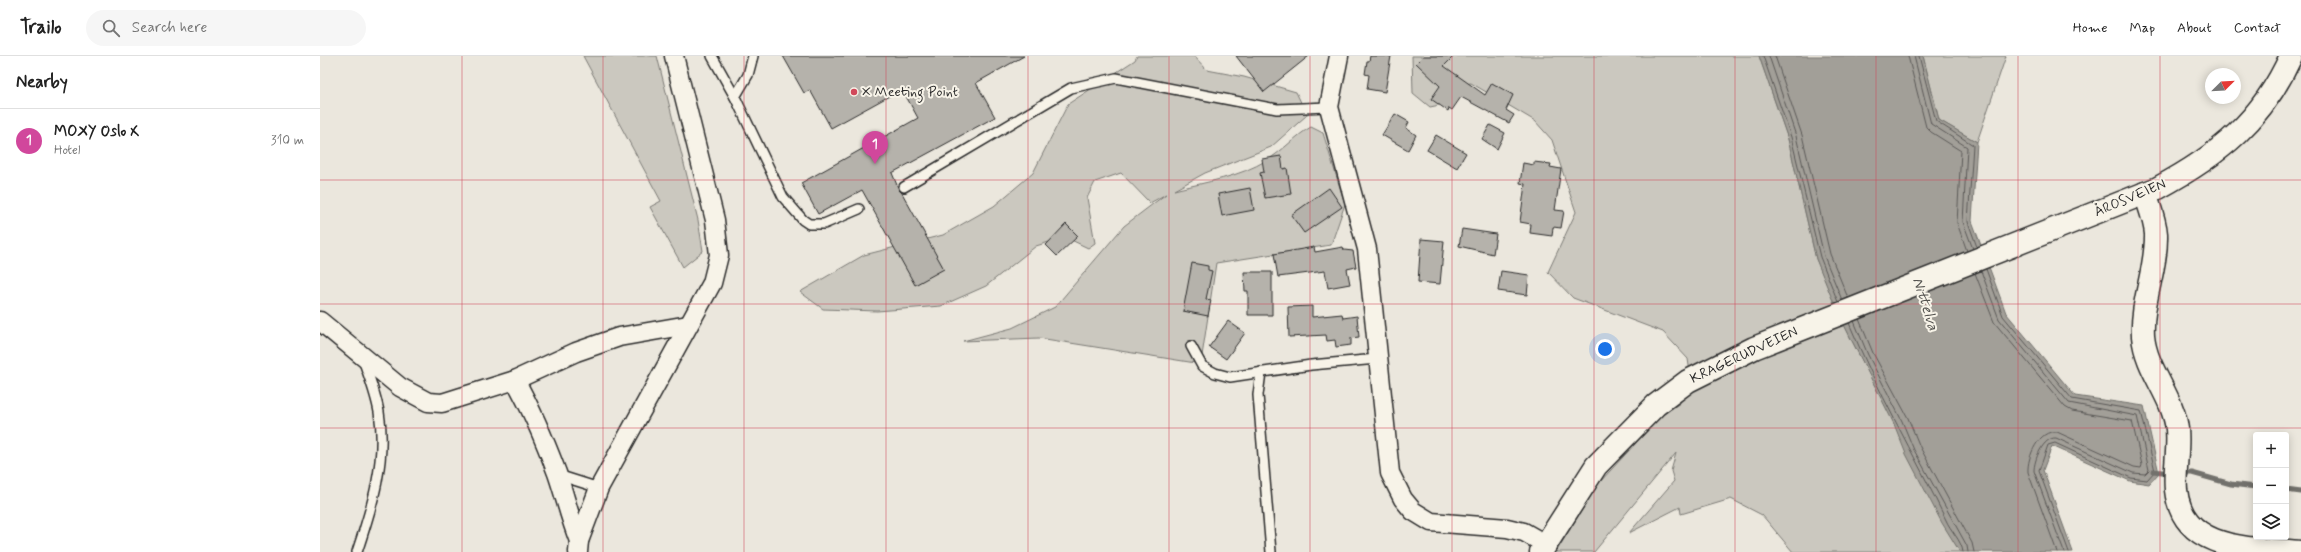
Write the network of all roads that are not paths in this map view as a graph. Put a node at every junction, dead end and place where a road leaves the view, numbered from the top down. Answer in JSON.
{"nodes":[{"id":1,"x":674,"y":56,"type":"edge"},
{"id":2,"x":712,"y":56,"type":"edge"},
{"id":3,"x":753,"y":56,"type":"edge"},
{"id":4,"x":1339,"y":56,"type":"edge"},
{"id":5,"x":2291,"y":56,"type":"edge"},
{"id":6,"x":734,"y":97,"type":"junction"},
{"id":7,"x":1329,"y":107,"type":"junction"},
{"id":8,"x":904,"y":187,"type":"dead end"},
{"id":9,"x":2145,"y":193,"type":"junction"},
{"id":10,"x":859,"y":209,"type":"dead end"},
{"id":11,"x":1923,"y":281,"type":"joint"},
{"id":12,"x":320,"y":321,"type":"edge"},
{"id":13,"x":688,"y":325,"type":"junction"},
{"id":14,"x":1190,"y":346,"type":"dead end"},
{"id":15,"x":362,"y":358,"type":"junction"},
{"id":16,"x":1377,"y":359,"type":"junction"},
{"id":17,"x":1262,"y":372,"type":"junction"},
{"id":18,"x":515,"y":380,"type":"junction"},
{"id":19,"x":557,"y":474,"type":"junction"},
{"id":20,"x":599,"y":488,"type":"junction"},
{"id":21,"x":579,"y":546,"type":"edge"},
{"id":22,"x":1543,"y":548,"type":"edge"},
{"id":23,"x":358,"y":552,"type":"edge"},
{"id":24,"x":1271,"y":552,"type":"edge"},
{"id":25,"x":2301,"y":552,"type":"edge"}],
"edges":[{"from":1,"to":13,"type":"street"},
{"from":2,"to":6,"type":"lane"},
{"from":3,"to":6,"type":"lane"},
{"from":4,"to":7,"type":"street"},
{"from":5,"to":9,"type":"main road","name":"ÅROSVEIEN"},
{"from":6,"to":10,"type":"lane"},
{"from":7,"to":8,"type":"lane"},
{"from":7,"to":16,"type":"street"},
{"from":9,"to":11,"type":"main road","name":"ÅROSVEIEN"},
{"from":9,"to":25,"type":"main road"},
{"from":11,"to":22,"type":"main road","name":"KRAGERUDVEIEN"},
{"from":12,"to":15,"type":"street"},
{"from":13,"to":18,"type":"street"},
{"from":13,"to":20,"type":"street"},
{"from":14,"to":17,"type":"lane"},
{"from":15,"to":18,"type":"street"},
{"from":15,"to":23,"type":"lane"},
{"from":16,"to":17,"type":"lane"},
{"from":16,"to":22,"type":"street"},
{"from":17,"to":24,"type":"lane"},
{"from":18,"to":19,"type":"street"},
{"from":19,"to":20,"type":"lane"},
{"from":19,"to":21,"type":"street"},
{"from":20,"to":21,"type":"street"}]}
